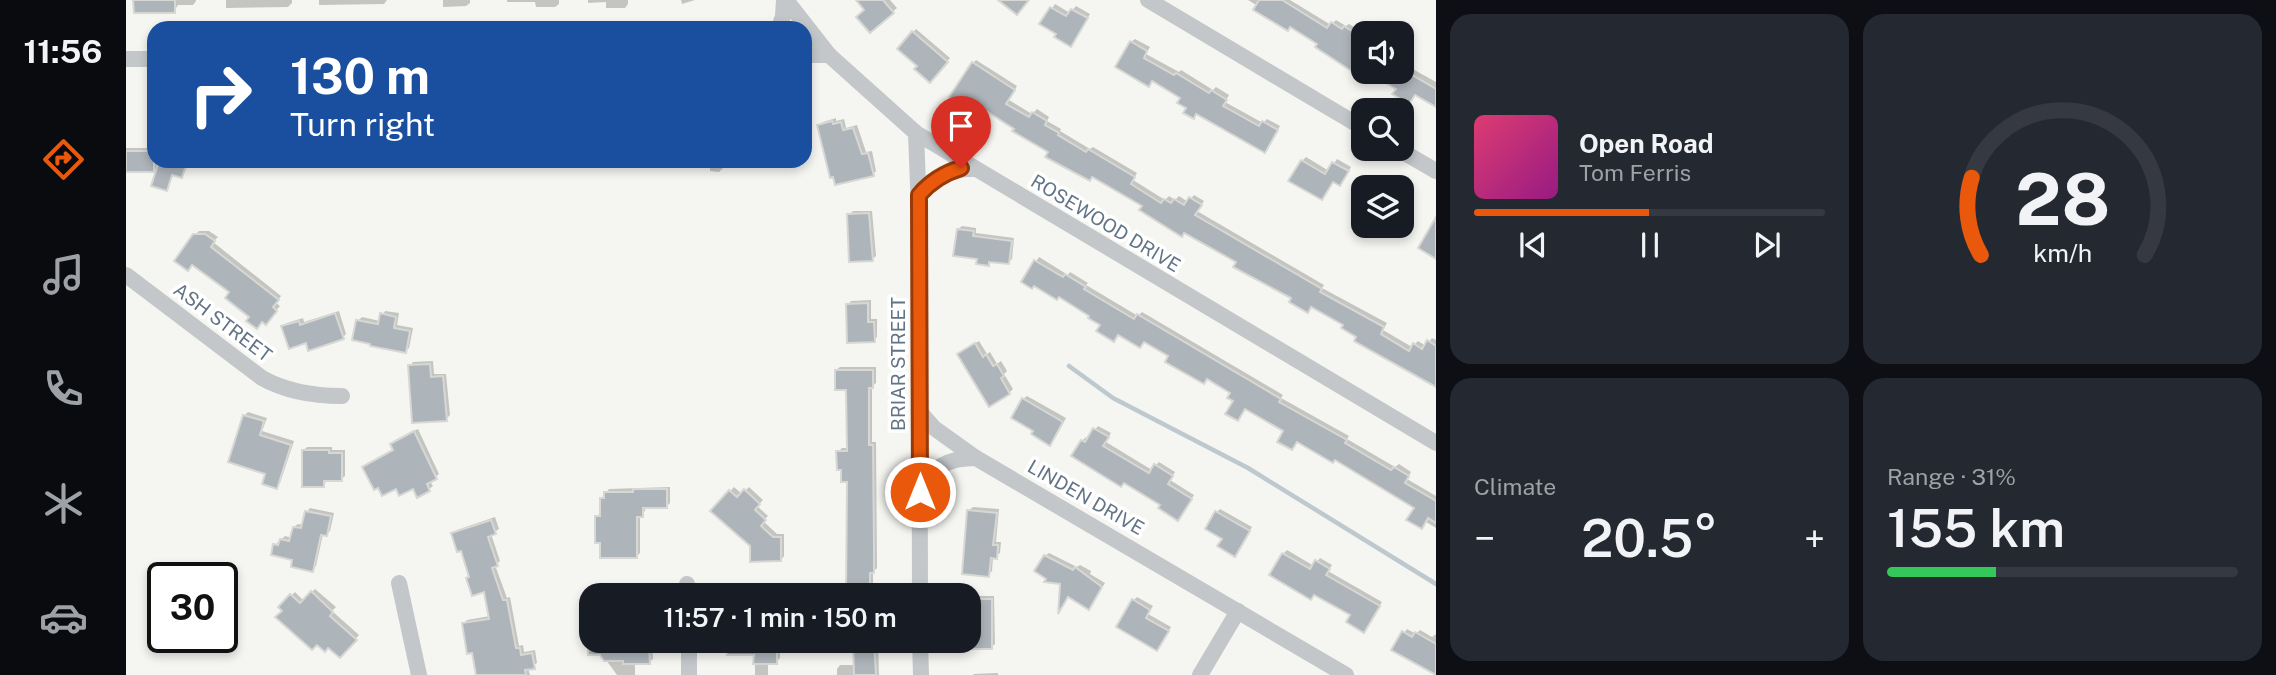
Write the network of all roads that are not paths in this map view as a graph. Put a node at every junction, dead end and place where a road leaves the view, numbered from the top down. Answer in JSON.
{"nodes":[{"id":1,"x":785,"y":0,"type":"edge"},
{"id":2,"x":1148,"y":0,"type":"edge"},
{"id":3,"x":781,"y":21,"type":"edge"},
{"id":4,"x":802,"y":21,"type":"edge"},
{"id":5,"x":812,"y":34,"type":"edge"},
{"id":6,"x":812,"y":55,"type":"edge"},
{"id":7,"x":829,"y":55,"type":"junction"},
{"id":8,"x":126,"y":59,"type":"edge"},
{"id":9,"x":147,"y":59,"type":"edge"},
{"id":10,"x":1351,"y":121,"type":"edge"},
{"id":11,"x":916,"y":133,"type":"junction"},
{"id":12,"x":1414,"y":158,"type":"edge"},
{"id":13,"x":975,"y":169,"type":"junction"},
{"id":14,"x":1436,"y":171,"type":"edge"},
{"id":15,"x":919,"y":195,"type":"junction"},
{"id":16,"x":126,"y":275,"type":"edge"},
{"id":17,"x":342,"y":397,"type":"dead end"},
{"id":18,"x":920,"y":412,"type":"junction"},
{"id":19,"x":1436,"y":443,"type":"edge"},
{"id":20,"x":976,"y":458,"type":"junction"},
{"id":21,"x":920,"y":492,"type":"junction"},
{"id":22,"x":399,"y":583,"type":"dead end"},
{"id":23,"x":920,"y":583,"type":"edge"},
{"id":24,"x":1238,"y":611,"type":"junction"},
{"id":25,"x":688,"y":653,"type":"edge"},
{"id":26,"x":920,"y":653,"type":"edge"},
{"id":27,"x":419,"y":675,"type":"edge"},
{"id":28,"x":689,"y":675,"type":"edge"},
{"id":29,"x":920,"y":675,"type":"edge"},
{"id":30,"x":1199,"y":675,"type":"edge"},
{"id":31,"x":1346,"y":675,"type":"edge"}],
"edges":[{"from":1,"to":3,"type":"street"},
{"from":1,"to":4,"type":"street","name":"ROSEWOOD DRIVE"},
{"from":2,"to":10,"type":"street"},
{"from":5,"to":7,"type":"street","name":"ROSEWOOD DRIVE"},
{"from":6,"to":7,"type":"street"},
{"from":7,"to":11,"type":"street","name":"ROSEWOOD DRIVE"},
{"from":8,"to":9,"type":"street"},
{"from":11,"to":13,"type":"street","name":"ROSEWOOD DRIVE"},
{"from":11,"to":15,"type":"street","name":"BRIAR STREET"},
{"from":12,"to":14,"type":"street"},
{"from":13,"to":15,"type":"street"},
{"from":13,"to":19,"type":"street","name":"ROSEWOOD DRIVE"},
{"from":15,"to":18,"type":"street","name":"BRIAR STREET"},
{"from":16,"to":17,"type":"street","name":"ASH STREET"},
{"from":18,"to":20,"type":"street","name":"LINDEN DRIVE"},
{"from":18,"to":21,"type":"street","name":"BRIAR STREET"},
{"from":20,"to":21,"type":"street"},
{"from":20,"to":24,"type":"street","name":"LINDEN DRIVE"},
{"from":21,"to":23,"type":"street","name":"BRIAR STREET"},
{"from":22,"to":27,"type":"street"},
{"from":24,"to":30,"type":"street"},
{"from":24,"to":31,"type":"street","name":"LINDEN DRIVE"},
{"from":25,"to":28,"type":"street"},
{"from":26,"to":29,"type":"street"}]}
